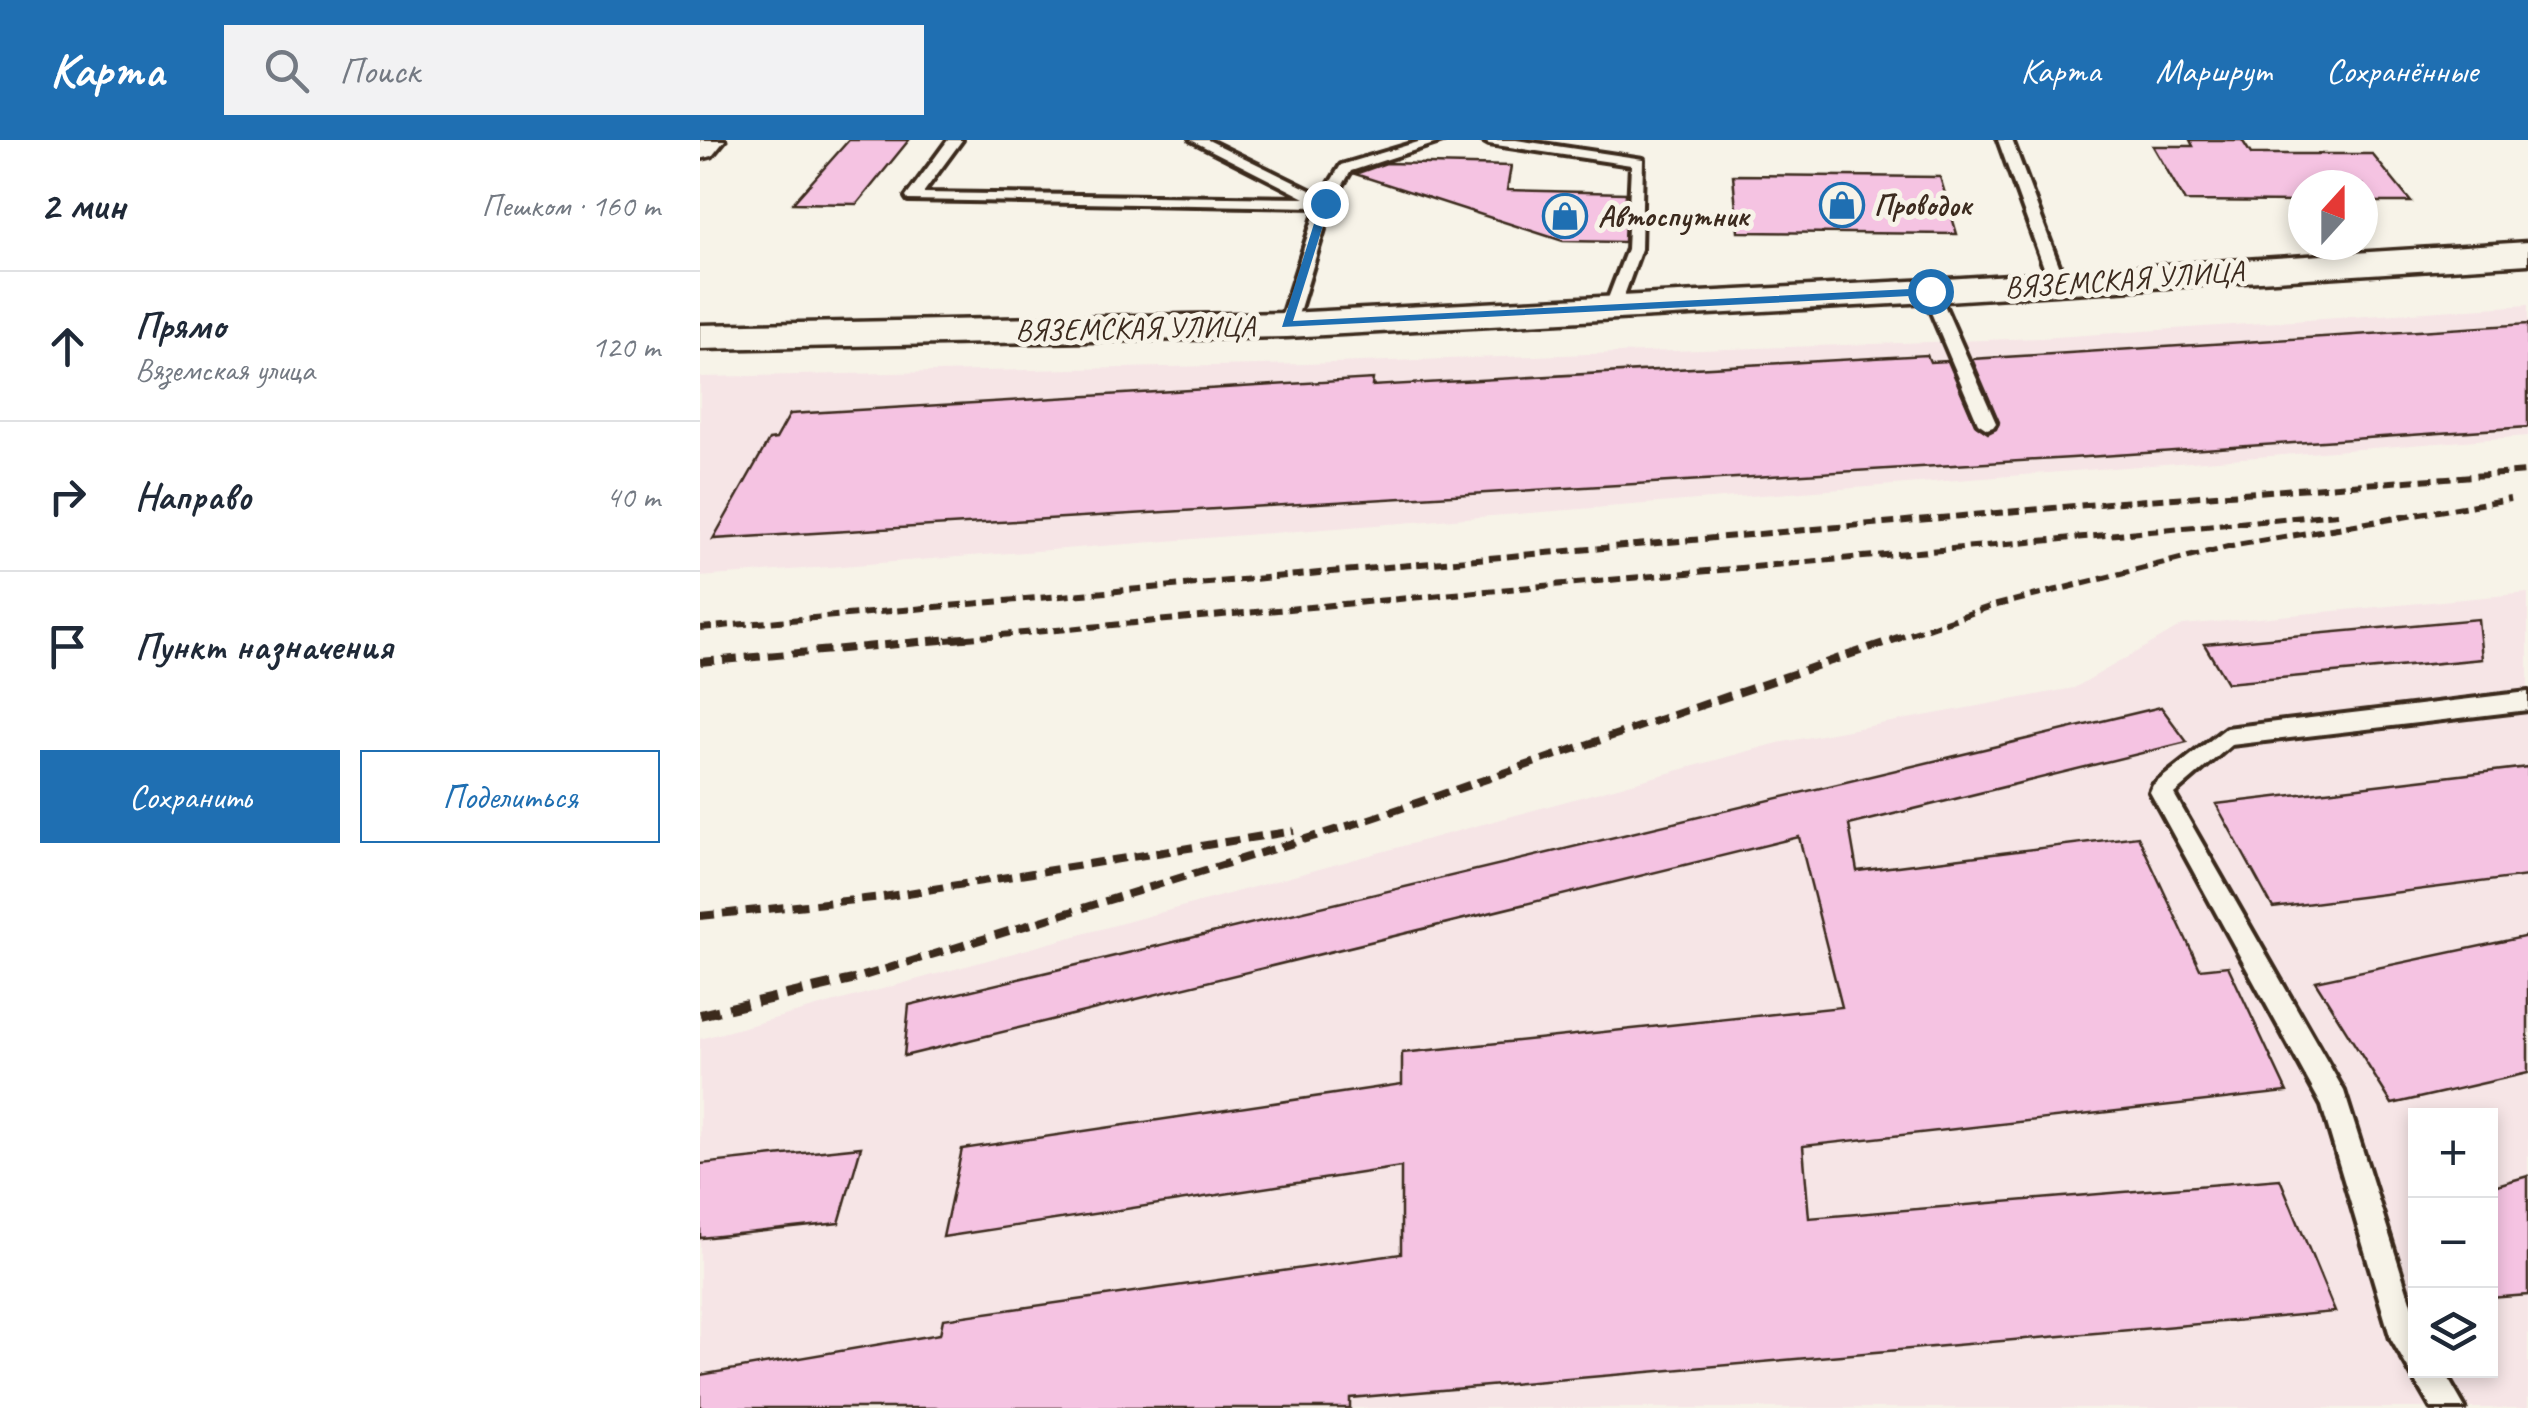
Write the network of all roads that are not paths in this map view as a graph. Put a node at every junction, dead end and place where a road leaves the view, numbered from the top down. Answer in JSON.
{"nodes":[{"id":1,"x":709,"y":140,"type":"edge"},
{"id":2,"x":954,"y":140,"type":"edge"},
{"id":3,"x":1198,"y":140,"type":"edge"},
{"id":4,"x":1236,"y":140,"type":"edge"},
{"id":5,"x":1439,"y":140,"type":"edge"},
{"id":6,"x":1489,"y":140,"type":"edge"},
{"id":7,"x":2006,"y":140,"type":"edge"},
{"id":8,"x":700,"y":149,"type":"edge"},
{"id":9,"x":1219,"y":150,"type":"junction"},
{"id":10,"x":1325,"y":203,"type":"junction"},
{"id":11,"x":2528,"y":253,"type":"edge"},
{"id":12,"x":2058,"y":284,"type":"junction"},
{"id":13,"x":1930,"y":291,"type":"junction"},
{"id":14,"x":1612,"y":309,"type":"junction"},
{"id":15,"x":1286,"y":325,"type":"junction"},
{"id":16,"x":700,"y":337,"type":"edge"},
{"id":17,"x":1988,"y":423,"type":"dead end"},
{"id":18,"x":2528,"y":701,"type":"edge"},
{"id":19,"x":2408,"y":1342,"type":"edge"},
{"id":20,"x":2430,"y":1378,"type":"edge"},
{"id":21,"x":2449,"y":1408,"type":"edge"}],
"edges":[{"from":1,"to":8,"type":"street"},
{"from":2,"to":10,"type":"lane"},
{"from":3,"to":9,"type":"lane"},
{"from":4,"to":9,"type":"lane"},
{"from":5,"to":10,"type":"lane"},
{"from":6,"to":14,"type":"lane"},
{"from":7,"to":12,"type":"lane"},
{"from":9,"to":10,"type":"lane"},
{"from":10,"to":15,"type":"lane"},
{"from":11,"to":12,"type":"street","name":"ВЯЗЕМСКАЯ УЛИЦА"},
{"from":12,"to":13,"type":"street","name":"ВЯЗЕМСКАЯ УЛИЦА"},
{"from":13,"to":14,"type":"street","name":"ВЯЗЕМСКАЯ УЛИЦА"},
{"from":13,"to":17,"type":"lane"},
{"from":14,"to":15,"type":"street","name":"ВЯЗЕМСКАЯ УЛИЦА"},
{"from":15,"to":16,"type":"street","name":"ВЯЗЕМСКАЯ УЛИЦА"},
{"from":18,"to":19,"type":"lane"},
{"from":20,"to":21,"type":"lane"}]}
